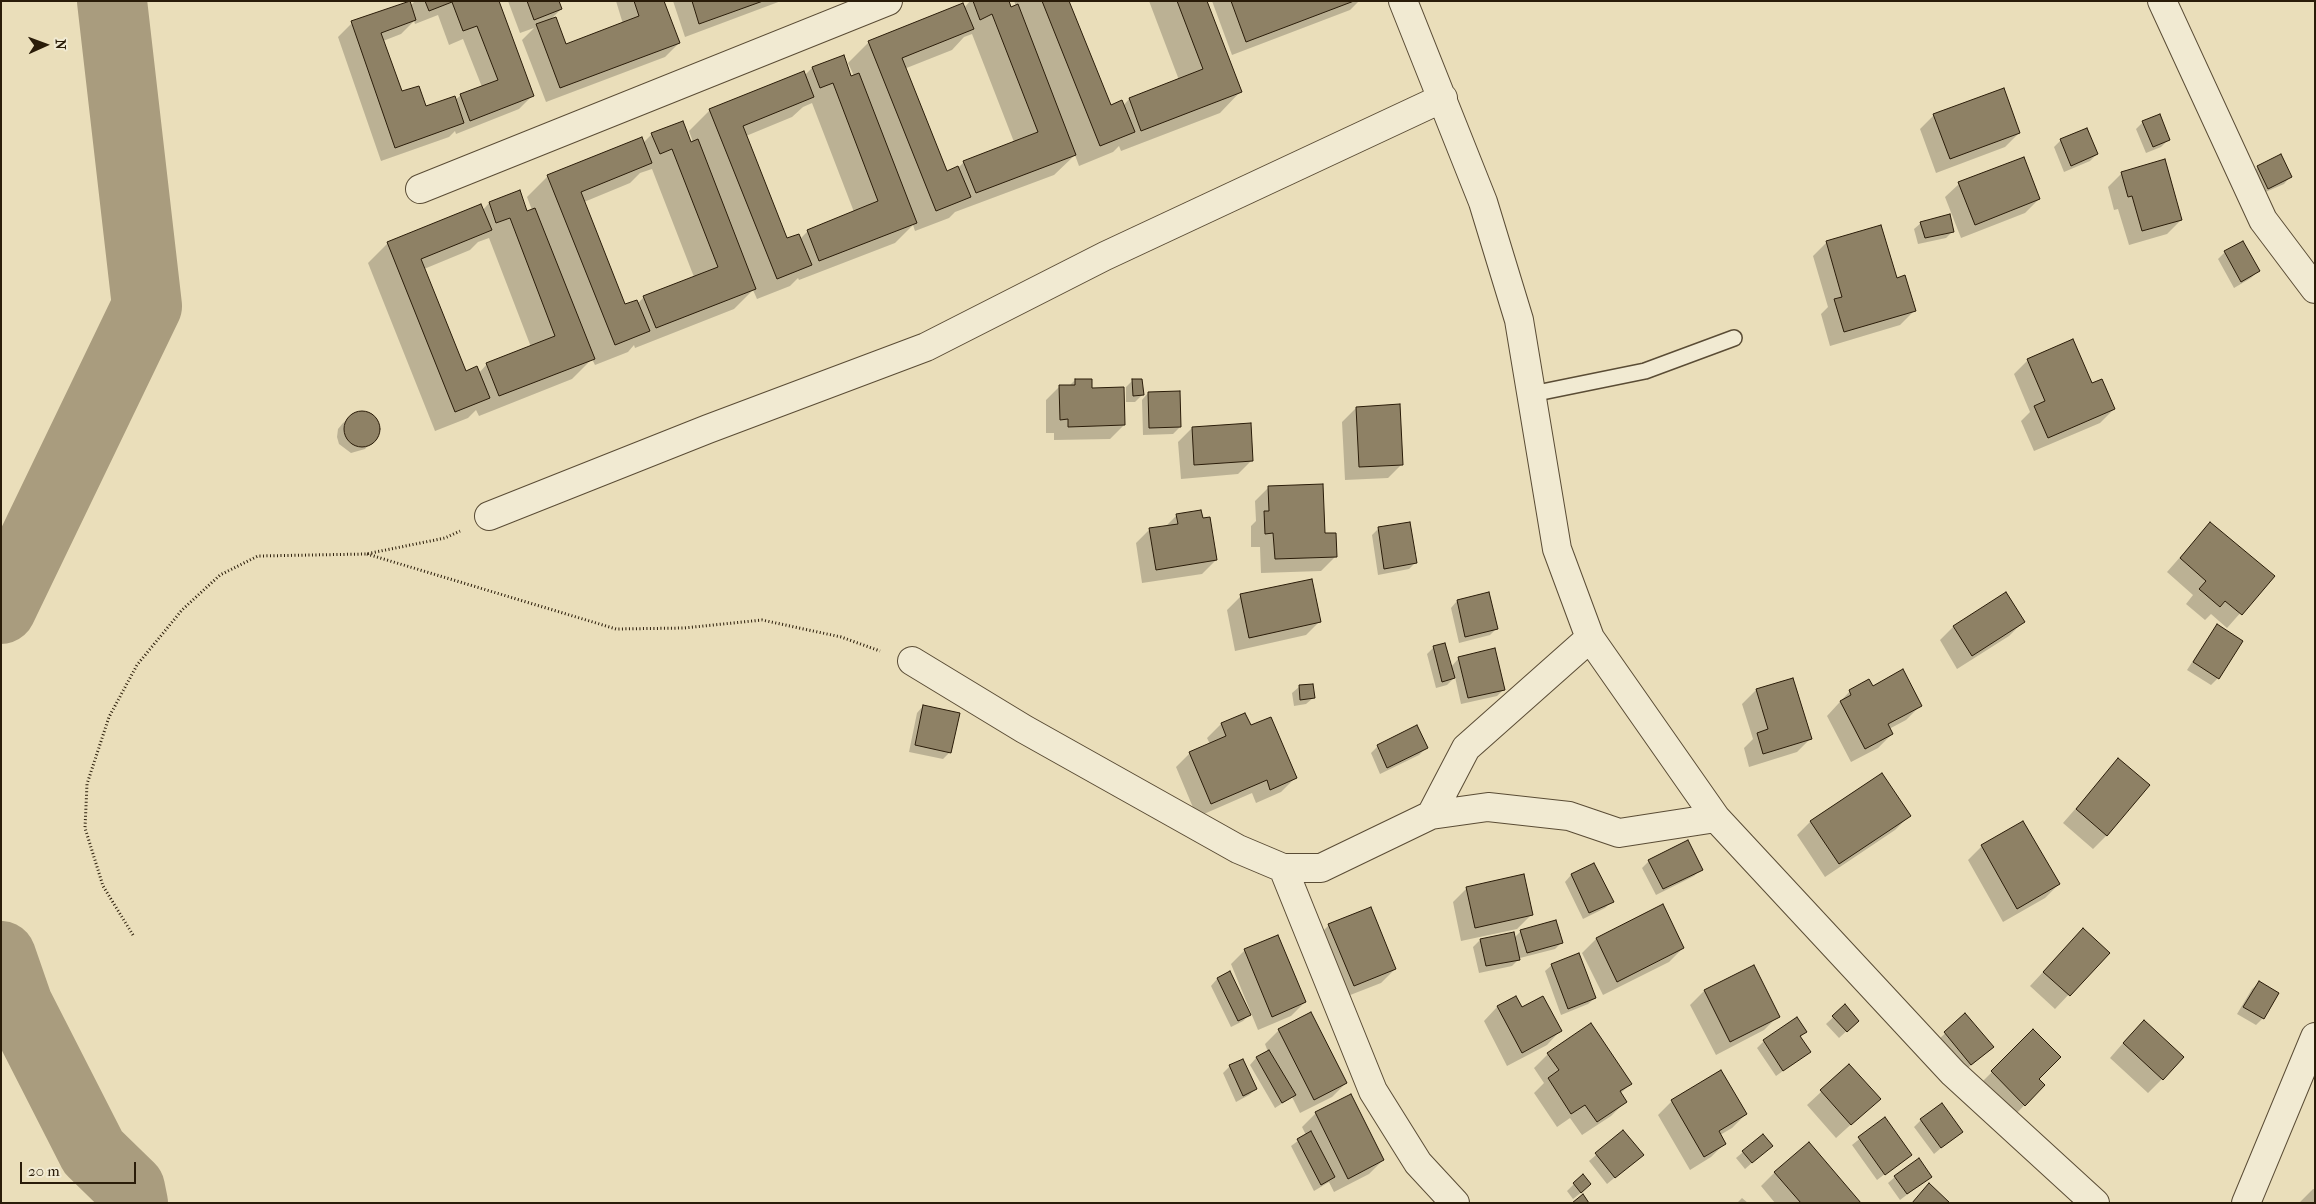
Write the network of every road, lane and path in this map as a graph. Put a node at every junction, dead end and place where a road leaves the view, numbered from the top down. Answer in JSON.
{"nodes":[{"id":1,"x":888,"y":1,"type":"edge"},
{"id":2,"x":1403,"y":1,"type":"edge"},
{"id":3,"x":2162,"y":1,"type":"edge"},
{"id":4,"x":1443,"y":98,"type":"junction"},
{"id":5,"x":420,"y":189,"type":"dead end"},
{"id":6,"x":2315,"y":289,"type":"edge"},
{"id":7,"x":1734,"y":338,"type":"dead end"},
{"id":8,"x":1532,"y":394,"type":"junction"},
{"id":9,"x":489,"y":516,"type":"joint"},
{"id":10,"x":366,"y":554,"type":"junction"},
{"id":11,"x":1590,"y":638,"type":"junction"},
{"id":12,"x":912,"y":661,"type":"joint"},
{"id":13,"x":1431,"y":816,"type":"junction"},
{"id":14,"x":1716,"y":818,"type":"junction"},
{"id":15,"x":1283,"y":868,"type":"junction"},
{"id":16,"x":133,"y":935,"type":"dead end"},
{"id":17,"x":2315,"y":1037,"type":"edge"},
{"id":18,"x":1455,"y":1203,"type":"edge"},
{"id":19,"x":2094,"y":1203,"type":"edge"},
{"id":20,"x":2246,"y":1203,"type":"edge"}],
"edges":[{"from":1,"to":5,"type":"street"},
{"from":2,"to":4,"type":"street"},
{"from":3,"to":6,"type":"street"},
{"from":4,"to":8,"type":"street"},
{"from":4,"to":9,"type":"street"},
{"from":7,"to":8,"type":"lane"},
{"from":8,"to":11,"type":"street"},
{"from":9,"to":10,"type":"path"},
{"from":10,"to":12,"type":"path"},
{"from":10,"to":16,"type":"path"},
{"from":11,"to":13,"type":"street"},
{"from":11,"to":14,"type":"street"},
{"from":12,"to":15,"type":"street"},
{"from":13,"to":14,"type":"street"},
{"from":13,"to":15,"type":"street"},
{"from":14,"to":19,"type":"street"},
{"from":15,"to":18,"type":"street"},
{"from":17,"to":20,"type":"street"}]}
